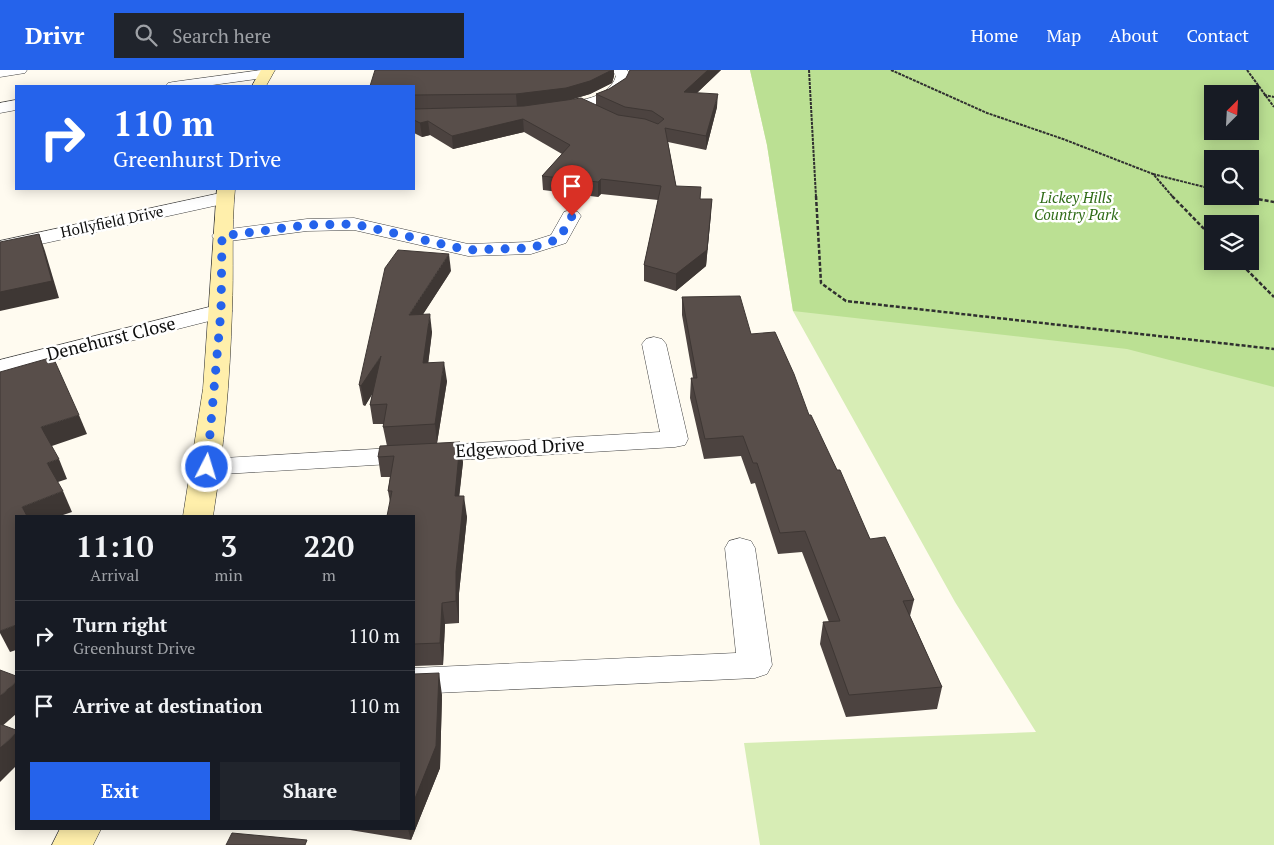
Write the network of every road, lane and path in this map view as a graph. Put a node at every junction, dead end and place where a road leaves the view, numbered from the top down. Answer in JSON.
{"nodes":[{"id":1,"x":20,"y":70,"type":"edge"},
{"id":2,"x":619,"y":70,"type":"edge"},
{"id":3,"x":809,"y":70,"type":"edge"},
{"id":4,"x":891,"y":70,"type":"edge"},
{"id":5,"x":1246,"y":70,"type":"edge"},
{"id":6,"x":0,"y":73,"type":"edge"},
{"id":7,"x":264,"y":77,"type":"edge"},
{"id":8,"x":183,"y":85,"type":"edge"},
{"id":9,"x":1264,"y":95,"type":"junction"},
{"id":10,"x":1274,"y":97,"type":"edge"},
{"id":11,"x":15,"y":104,"type":"edge"},
{"id":12,"x":1274,"y":107,"type":"edge"},
{"id":13,"x":0,"y":108,"type":"edge"},
{"id":14,"x":534,"y":111,"type":"edge"},
{"id":15,"x":1153,"y":174,"type":"junction"},
{"id":16,"x":1204,"y":187,"type":"edge"},
{"id":17,"x":225,"y":193,"type":"edge"},
{"id":18,"x":1259,"y":199,"type":"edge"},
{"id":19,"x":1274,"y":202,"type":"edge"},
{"id":20,"x":572,"y":216,"type":"dead end"},
{"id":21,"x":1204,"y":229,"type":"edge"},
{"id":22,"x":222,"y":236,"type":"junction"},
{"id":23,"x":0,"y":247,"type":"edge"},
{"id":24,"x":1247,"y":270,"type":"edge"},
{"id":25,"x":1274,"y":297,"type":"edge"},
{"id":26,"x":221,"y":311,"type":"junction"},
{"id":27,"x":654,"y":344,"type":"dead end"},
{"id":28,"x":1274,"y":350,"type":"edge"},
{"id":29,"x":0,"y":367,"type":"edge"},
{"id":30,"x":207,"y":467,"type":"junction"},
{"id":31,"x":198,"y":515,"type":"edge"},
{"id":32,"x":740,"y":548,"type":"dead end"},
{"id":33,"x":415,"y":680,"type":"edge"},
{"id":34,"x":80,"y":830,"type":"edge"},
{"id":35,"x":72,"y":845,"type":"edge"}],
"edges":[{"from":1,"to":6,"type":"street"},
{"from":2,"to":14,"type":"street"},
{"from":3,"to":28,"type":"path"},
{"from":4,"to":15,"type":"path"},
{"from":5,"to":9,"type":"path"},
{"from":7,"to":8,"type":"street"},
{"from":9,"to":10,"type":"path"},
{"from":9,"to":12,"type":"path"},
{"from":11,"to":13,"type":"street"},
{"from":15,"to":16,"type":"path"},
{"from":15,"to":21,"type":"path"},
{"from":17,"to":22,"type":"street"},
{"from":17,"to":23,"type":"street","name":"Hollyfield Drive"},
{"from":18,"to":19,"type":"path"},
{"from":20,"to":22,"type":"street"},
{"from":22,"to":26,"type":"street"},
{"from":24,"to":25,"type":"path"},
{"from":26,"to":29,"type":"street","name":"Denehurst Close"},
{"from":26,"to":30,"type":"street"},
{"from":27,"to":30,"type":"street","name":"Edgewood Drive"},
{"from":30,"to":31,"type":"street"},
{"from":32,"to":33,"type":"street"},
{"from":34,"to":35,"type":"street"}]}
